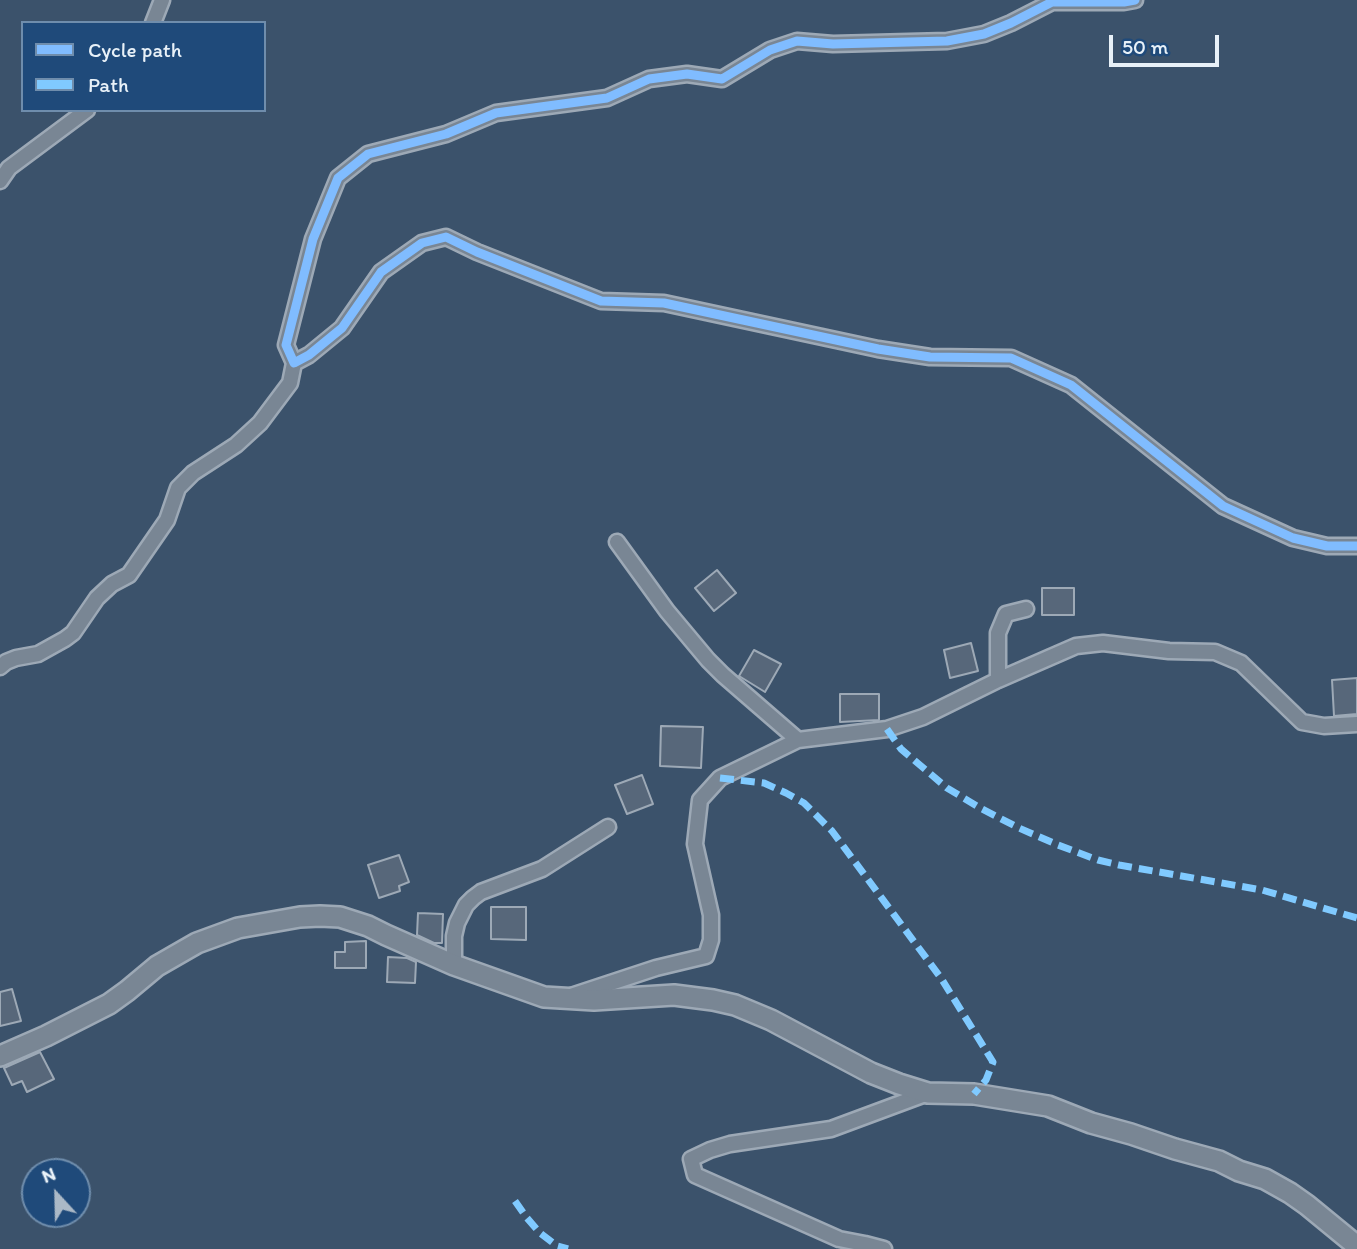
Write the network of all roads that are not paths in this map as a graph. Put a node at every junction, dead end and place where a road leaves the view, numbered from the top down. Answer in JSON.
{"nodes":[{"id":1,"x":162,"y":0,"type":"edge"},
{"id":2,"x":1135,"y":0,"type":"edge"},
{"id":3,"x":154,"y":21,"type":"edge"},
{"id":4,"x":84,"y":112,"type":"edge"},
{"id":5,"x":0,"y":181,"type":"edge"},
{"id":6,"x":294,"y":363,"type":"junction"},
{"id":7,"x":617,"y":542,"type":"dead end"},
{"id":8,"x":1357,"y":546,"type":"edge"},
{"id":9,"x":1026,"y":609,"type":"dead end"},
{"id":10,"x":0,"y":667,"type":"edge"},
{"id":11,"x":998,"y":680,"type":"junction"},
{"id":12,"x":1357,"y":724,"type":"edge"},
{"id":13,"x":798,"y":740,"type":"junction"},
{"id":14,"x":608,"y":827,"type":"dead end"},
{"id":15,"x":454,"y":965,"type":"junction"},
{"id":16,"x":566,"y":997,"type":"junction"},
{"id":17,"x":0,"y":1056,"type":"edge"},
{"id":18,"x":928,"y":1093,"type":"junction"},
{"id":19,"x":1357,"y":1246,"type":"edge"},
{"id":20,"x":884,"y":1249,"type":"edge"}],
"edges":[{"from":1,"to":3,"type":"street"},
{"from":2,"to":6,"type":"street"},
{"from":4,"to":5,"type":"street"},
{"from":6,"to":8,"type":"street"},
{"from":6,"to":10,"type":"street"},
{"from":7,"to":13,"type":"street"},
{"from":9,"to":11,"type":"street"},
{"from":11,"to":12,"type":"street"},
{"from":11,"to":13,"type":"street"},
{"from":13,"to":16,"type":"street"},
{"from":14,"to":15,"type":"street"},
{"from":15,"to":16,"type":"street"},
{"from":15,"to":17,"type":"street"},
{"from":16,"to":18,"type":"street"},
{"from":18,"to":19,"type":"street"},
{"from":18,"to":20,"type":"street"}]}
